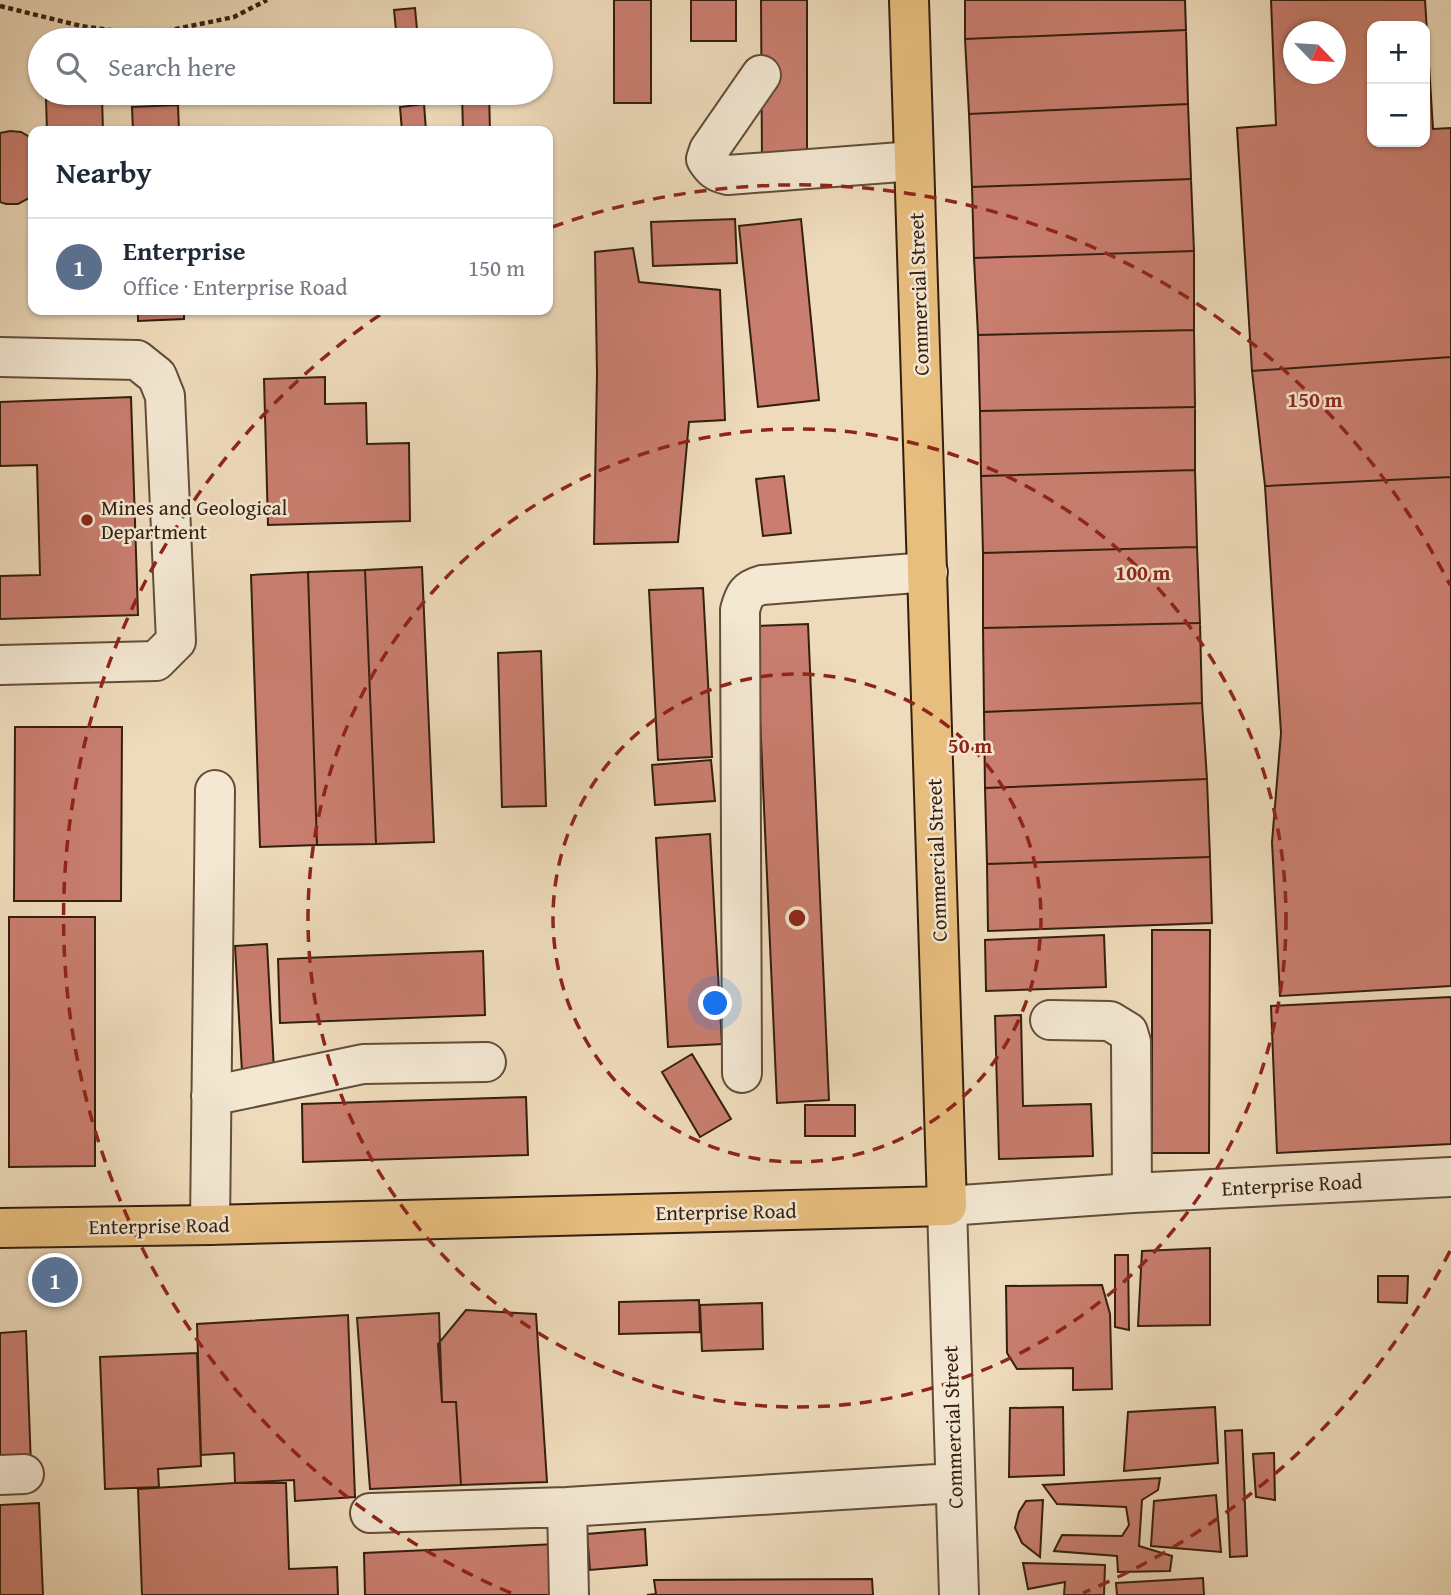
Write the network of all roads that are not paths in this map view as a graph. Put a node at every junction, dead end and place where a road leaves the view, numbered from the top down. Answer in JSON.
{"nodes":[{"id":1,"x":909,"y":0,"type":"edge"},
{"id":2,"x":761,"y":75,"type":"dead end"},
{"id":3,"x":914,"y":161,"type":"junction"},
{"id":4,"x":0,"y":357,"type":"edge"},
{"id":5,"x":928,"y":572,"type":"junction"},
{"id":6,"x":0,"y":666,"type":"edge"},
{"id":7,"x":215,"y":790,"type":"dead end"},
{"id":8,"x":1049,"y":1020,"type":"dead end"},
{"id":9,"x":486,"y":1062,"type":"dead end"},
{"id":10,"x":742,"y":1073,"type":"dead end"},
{"id":11,"x":211,"y":1096,"type":"junction"},
{"id":12,"x":1451,"y":1177,"type":"edge"},
{"id":13,"x":1132,"y":1193,"type":"junction"},
{"id":14,"x":947,"y":1206,"type":"junction"},
{"id":15,"x":210,"y":1225,"type":"junction"},
{"id":16,"x":0,"y":1228,"type":"edge"},
{"id":17,"x":954,"y":1483,"type":"junction"},
{"id":18,"x":567,"y":1507,"type":"junction"},
{"id":19,"x":370,"y":1513,"type":"dead end"},
{"id":20,"x":569,"y":1595,"type":"edge"},
{"id":21,"x":959,"y":1595,"type":"edge"}],
"edges":[{"from":1,"to":3,"type":"main road","name":"Commercial Street"},
{"from":2,"to":3,"type":"street"},
{"from":3,"to":5,"type":"main road","name":"Commercial Street"},
{"from":4,"to":6,"type":"street"},
{"from":5,"to":10,"type":"street"},
{"from":5,"to":14,"type":"main road","name":"Commercial Street"},
{"from":7,"to":11,"type":"street"},
{"from":8,"to":13,"type":"street"},
{"from":9,"to":11,"type":"street"},
{"from":11,"to":15,"type":"street"},
{"from":12,"to":13,"type":"street","name":"Enterprise Road"},
{"from":13,"to":14,"type":"street","name":"Enterprise Road"},
{"from":14,"to":15,"type":"main road","name":"Enterprise Road"},
{"from":14,"to":17,"type":"street","name":"Commercial Street"},
{"from":15,"to":16,"type":"main road","name":"Enterprise Road"},
{"from":17,"to":18,"type":"street"},
{"from":17,"to":21,"type":"street","name":"Commercial Street"},
{"from":18,"to":19,"type":"street"},
{"from":18,"to":20,"type":"street"}]}
